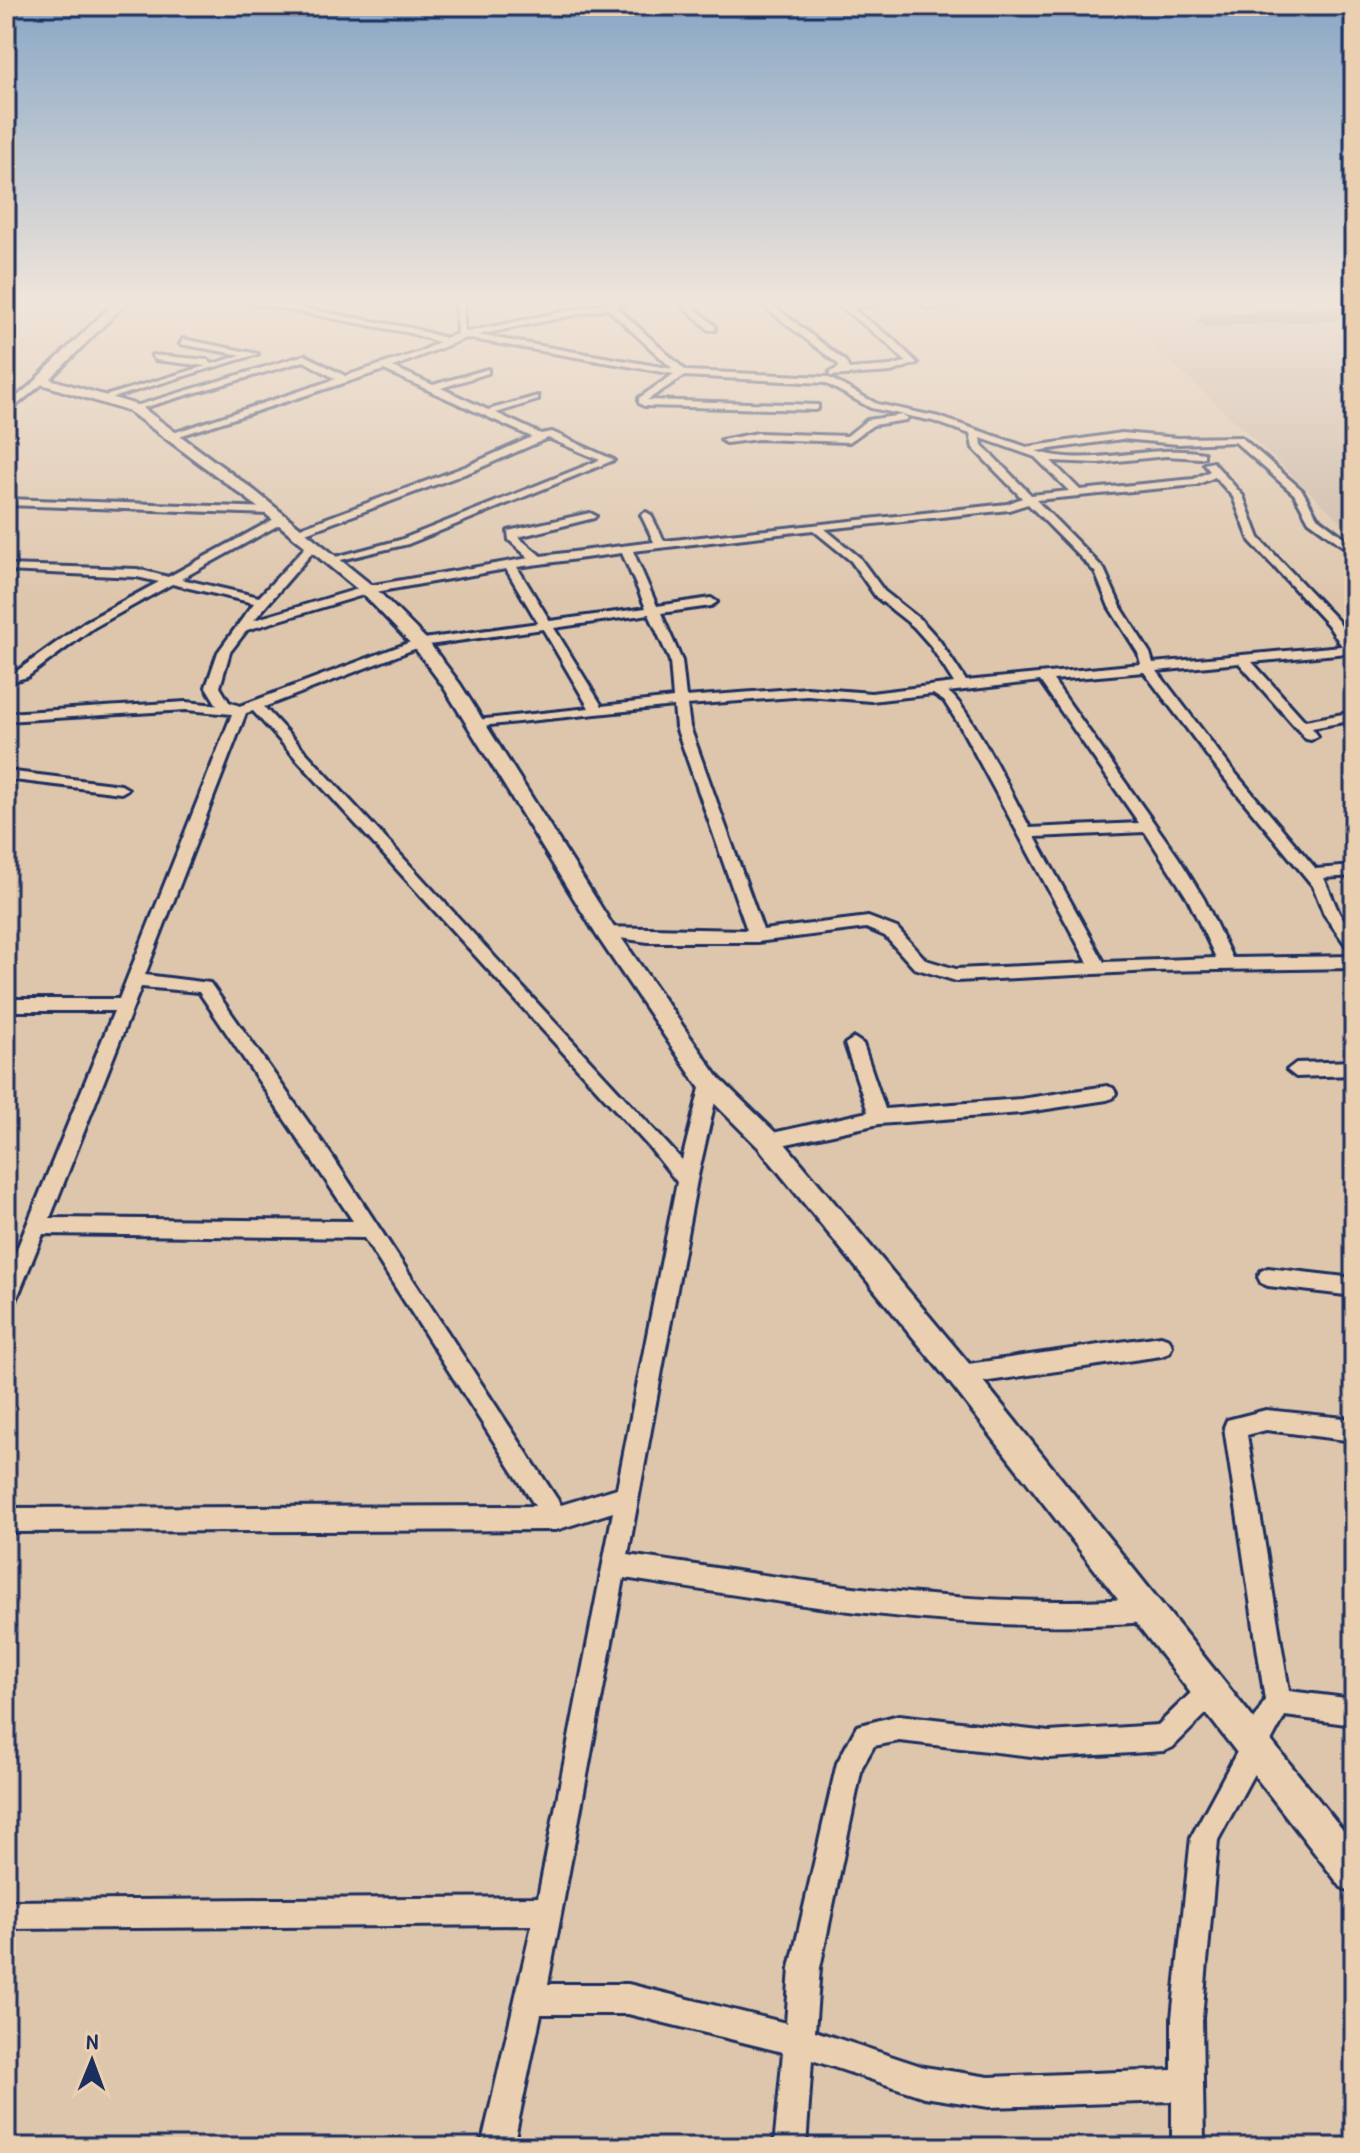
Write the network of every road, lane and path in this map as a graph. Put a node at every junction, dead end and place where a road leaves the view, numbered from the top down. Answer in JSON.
{"nodes":[{"id":1,"x":117,"y":401,"type":"edge"},
{"id":2,"x":160,"y":401,"type":"edge"},
{"id":3,"x":277,"y":401,"type":"edge"},
{"id":4,"x":463,"y":401,"type":"edge"},
{"id":5,"x":524,"y":401,"type":"edge"},
{"id":6,"x":646,"y":401,"type":"edge"},
{"id":7,"x":866,"y":401,"type":"edge"},
{"id":8,"x":815,"y":407,"type":"dead end"},
{"id":9,"x":135,"y":409,"type":"junction"},
{"id":10,"x":487,"y":413,"type":"junction"},
{"id":11,"x":922,"y":416,"type":"junction"},
{"id":12,"x":975,"y":433,"type":"junction"},
{"id":13,"x":172,"y":435,"type":"junction"},
{"id":14,"x":540,"y":437,"type":"junction"},
{"id":15,"x":726,"y":440,"type":"dead end"},
{"id":16,"x":1178,"y":441,"type":"junction"},
{"id":17,"x":1013,"y":447,"type":"junction"},
{"id":18,"x":1039,"y":455,"type":"junction"},
{"id":19,"x":1200,"y":455,"type":"junction"},
{"id":20,"x":1217,"y":472,"type":"junction"},
{"id":21,"x":1076,"y":492,"type":"junction"},
{"id":22,"x":1030,"y":498,"type":"junction"},
{"id":23,"x":6,"y":502,"type":"edge"},
{"id":24,"x":646,"y":515,"type":"dead end"},
{"id":25,"x":590,"y":516,"type":"dead end"},
{"id":26,"x":290,"y":527,"type":"junction"},
{"id":27,"x":816,"y":527,"type":"junction"},
{"id":28,"x":660,"y":543,"type":"junction"},
{"id":29,"x":625,"y":547,"type":"junction"},
{"id":30,"x":1354,"y":551,"type":"edge"},
{"id":31,"x":538,"y":560,"type":"junction"},
{"id":32,"x":332,"y":561,"type":"junction"},
{"id":33,"x":509,"y":564,"type":"junction"},
{"id":34,"x":6,"y":568,"type":"edge"},
{"id":35,"x":174,"y":580,"type":"junction"},
{"id":36,"x":368,"y":590,"type":"junction"},
{"id":37,"x":262,"y":601,"type":"junction"},
{"id":38,"x":711,"y":602,"type":"dead end"},
{"id":39,"x":652,"y":610,"type":"junction"},
{"id":40,"x":546,"y":626,"type":"junction"},
{"id":41,"x":243,"y":627,"type":"junction"},
{"id":42,"x":420,"y":643,"type":"junction"},
{"id":43,"x":1353,"y":651,"type":"edge"},
{"id":44,"x":1243,"y":660,"type":"junction"},
{"id":45,"x":1148,"y":668,"type":"junction"},
{"id":46,"x":1044,"y":677,"type":"junction"},
{"id":47,"x":6,"y":679,"type":"edge"},
{"id":48,"x":962,"y":686,"type":"junction"},
{"id":49,"x":936,"y":690,"type":"junction"},
{"id":50,"x":678,"y":701,"type":"junction"},
{"id":51,"x":248,"y":708,"type":"junction"},
{"id":52,"x":597,"y":709,"type":"junction"},
{"id":53,"x":1354,"y":716,"type":"edge"},
{"id":54,"x":6,"y":717,"type":"edge"},
{"id":55,"x":476,"y":724,"type":"junction"},
{"id":56,"x":6,"y":775,"type":"edge"},
{"id":57,"x":121,"y":789,"type":"dead end"},
{"id":58,"x":1149,"y":827,"type":"junction"},
{"id":59,"x":1025,"y":833,"type":"junction"},
{"id":60,"x":1354,"y":871,"type":"edge"},
{"id":61,"x":1310,"y":874,"type":"junction"},
{"id":62,"x":605,"y":931,"type":"junction"},
{"id":63,"x":757,"y":936,"type":"junction"},
{"id":64,"x":1354,"y":944,"type":"edge"},
{"id":65,"x":1354,"y":962,"type":"edge"},
{"id":66,"x":1227,"y":964,"type":"junction"},
{"id":67,"x":1099,"y":968,"type":"junction"},
{"id":68,"x":135,"y":980,"type":"junction"},
{"id":69,"x":6,"y":1005,"type":"edge"},
{"id":70,"x":125,"y":1005,"type":"junction"},
{"id":71,"x":854,"y":1044,"type":"dead end"},
{"id":72,"x":1354,"y":1068,"type":"edge"},
{"id":73,"x":1296,"y":1070,"type":"dead end"},
{"id":74,"x":710,"y":1084,"type":"junction"},
{"id":75,"x":1107,"y":1093,"type":"dead end"},
{"id":76,"x":879,"y":1117,"type":"junction"},
{"id":77,"x":768,"y":1141,"type":"junction"},
{"id":78,"x":687,"y":1180,"type":"junction"},
{"id":79,"x":36,"y":1226,"type":"junction"},
{"id":80,"x":370,"y":1230,"type":"junction"},
{"id":81,"x":1268,"y":1277,"type":"dead end"},
{"id":82,"x":1354,"y":1287,"type":"edge"},
{"id":83,"x":6,"y":1302,"type":"edge"},
{"id":84,"x":1161,"y":1346,"type":"dead end"},
{"id":85,"x":961,"y":1375,"type":"junction"},
{"id":86,"x":1354,"y":1430,"type":"edge"},
{"id":87,"x":629,"y":1496,"type":"junction"},
{"id":88,"x":556,"y":1518,"type":"junction"},
{"id":89,"x":6,"y":1520,"type":"edge"},
{"id":90,"x":617,"y":1565,"type":"junction"},
{"id":91,"x":1146,"y":1610,"type":"junction"},
{"id":92,"x":1211,"y":1691,"type":"junction"},
{"id":93,"x":1278,"y":1702,"type":"junction"},
{"id":94,"x":1354,"y":1712,"type":"edge"},
{"id":95,"x":1254,"y":1745,"type":"junction"},
{"id":96,"x":1342,"y":1841,"type":"edge"},
{"id":97,"x":1354,"y":1874,"type":"edge"},
{"id":98,"x":549,"y":1911,"type":"junction"},
{"id":99,"x":6,"y":1915,"type":"edge"},
{"id":100,"x":531,"y":1999,"type":"junction"},
{"id":101,"x":799,"y":2041,"type":"junction"},
{"id":102,"x":1188,"y":2085,"type":"junction"},
{"id":103,"x":497,"y":2147,"type":"edge"},
{"id":104,"x":790,"y":2147,"type":"edge"},
{"id":105,"x":1188,"y":2147,"type":"edge"}],
"edges":[{"from":1,"to":9,"type":"main road"},
{"from":2,"to":9,"type":"street"},
{"from":3,"to":13,"type":"street"},
{"from":4,"to":10,"type":"street"},
{"from":5,"to":10,"type":"street"},
{"from":6,"to":8,"type":"street"},
{"from":7,"to":11,"type":"street"},
{"from":9,"to":13,"type":"main road"},
{"from":10,"to":14,"type":"street"},
{"from":11,"to":12,"type":"street"},
{"from":11,"to":15,"type":"street"},
{"from":12,"to":17,"type":"street"},
{"from":12,"to":22,"type":"street"},
{"from":13,"to":26,"type":"main road"},
{"from":14,"to":26,"type":"street"},
{"from":14,"to":32,"type":"street"},
{"from":16,"to":17,"type":"street"},
{"from":16,"to":19,"type":"street"},
{"from":16,"to":30,"type":"street"},
{"from":17,"to":18,"type":"street"},
{"from":18,"to":19,"type":"street"},
{"from":18,"to":21,"type":"street"},
{"from":19,"to":20,"type":"street"},
{"from":20,"to":21,"type":"street"},
{"from":20,"to":43,"type":"street"},
{"from":21,"to":22,"type":"street"},
{"from":22,"to":27,"type":"street"},
{"from":22,"to":45,"type":"street"},
{"from":23,"to":26,"type":"street"},
{"from":24,"to":28,"type":"street"},
{"from":25,"to":31,"type":"street"},
{"from":26,"to":32,"type":"main road"},
{"from":26,"to":35,"type":"street"},
{"from":26,"to":37,"type":"street"},
{"from":27,"to":28,"type":"street"},
{"from":27,"to":48,"type":"street"},
{"from":28,"to":29,"type":"street"},
{"from":29,"to":31,"type":"street"},
{"from":29,"to":39,"type":"street"},
{"from":31,"to":33,"type":"street"},
{"from":32,"to":36,"type":"main road"},
{"from":33,"to":36,"type":"street"},
{"from":33,"to":40,"type":"street"},
{"from":34,"to":35,"type":"street"},
{"from":35,"to":37,"type":"street"},
{"from":35,"to":47,"type":"street"},
{"from":36,"to":41,"type":"street"},
{"from":36,"to":42,"type":"main road"},
{"from":37,"to":41,"type":"street"},
{"from":38,"to":39,"type":"street"},
{"from":39,"to":40,"type":"street"},
{"from":39,"to":50,"type":"street"},
{"from":40,"to":42,"type":"street"},
{"from":40,"to":52,"type":"street"},
{"from":41,"to":51,"type":"street"},
{"from":42,"to":51,"type":"street"},
{"from":42,"to":55,"type":"main road"},
{"from":43,"to":44,"type":"street"},
{"from":44,"to":45,"type":"street"},
{"from":44,"to":53,"type":"street"},
{"from":45,"to":46,"type":"street"},
{"from":45,"to":61,"type":"street"},
{"from":46,"to":48,"type":"street"},
{"from":46,"to":58,"type":"street"},
{"from":48,"to":49,"type":"street"},
{"from":49,"to":50,"type":"street"},
{"from":49,"to":59,"type":"street"},
{"from":50,"to":52,"type":"street"},
{"from":50,"to":63,"type":"street"},
{"from":51,"to":54,"type":"street"},
{"from":51,"to":68,"type":"street"},
{"from":51,"to":78,"type":"street"},
{"from":52,"to":55,"type":"street"},
{"from":55,"to":62,"type":"main road"},
{"from":56,"to":57,"type":"street"},
{"from":58,"to":59,"type":"street"},
{"from":58,"to":66,"type":"street"},
{"from":59,"to":67,"type":"street"},
{"from":60,"to":61,"type":"street"},
{"from":61,"to":64,"type":"street"},
{"from":62,"to":63,"type":"street"},
{"from":62,"to":74,"type":"main road"},
{"from":63,"to":67,"type":"street"},
{"from":65,"to":66,"type":"street"},
{"from":66,"to":67,"type":"street"},
{"from":68,"to":70,"type":"street"},
{"from":68,"to":80,"type":"street"},
{"from":69,"to":70,"type":"street"},
{"from":70,"to":79,"type":"street"},
{"from":71,"to":76,"type":"street"},
{"from":72,"to":73,"type":"street"},
{"from":74,"to":77,"type":"main road"},
{"from":74,"to":78,"type":"street"},
{"from":75,"to":76,"type":"street"},
{"from":76,"to":77,"type":"street"},
{"from":77,"to":85,"type":"main road"},
{"from":78,"to":87,"type":"street"},
{"from":79,"to":80,"type":"street"},
{"from":79,"to":83,"type":"street"},
{"from":80,"to":88,"type":"street"},
{"from":81,"to":82,"type":"street"},
{"from":84,"to":85,"type":"street"},
{"from":85,"to":91,"type":"main road"},
{"from":86,"to":93,"type":"street"},
{"from":87,"to":88,"type":"street"},
{"from":87,"to":90,"type":"street"},
{"from":88,"to":89,"type":"street"},
{"from":90,"to":91,"type":"street"},
{"from":90,"to":98,"type":"street"},
{"from":91,"to":92,"type":"main road"},
{"from":92,"to":95,"type":"main road"},
{"from":92,"to":101,"type":"street"},
{"from":93,"to":94,"type":"street"},
{"from":93,"to":95,"type":"street"},
{"from":95,"to":96,"type":"main road"},
{"from":95,"to":102,"type":"street"},
{"from":96,"to":97,"type":"main road"},
{"from":98,"to":99,"type":"street"},
{"from":98,"to":100,"type":"street"},
{"from":100,"to":101,"type":"street"},
{"from":100,"to":103,"type":"street"},
{"from":101,"to":102,"type":"street"},
{"from":101,"to":104,"type":"street"},
{"from":102,"to":105,"type":"street"}]}
